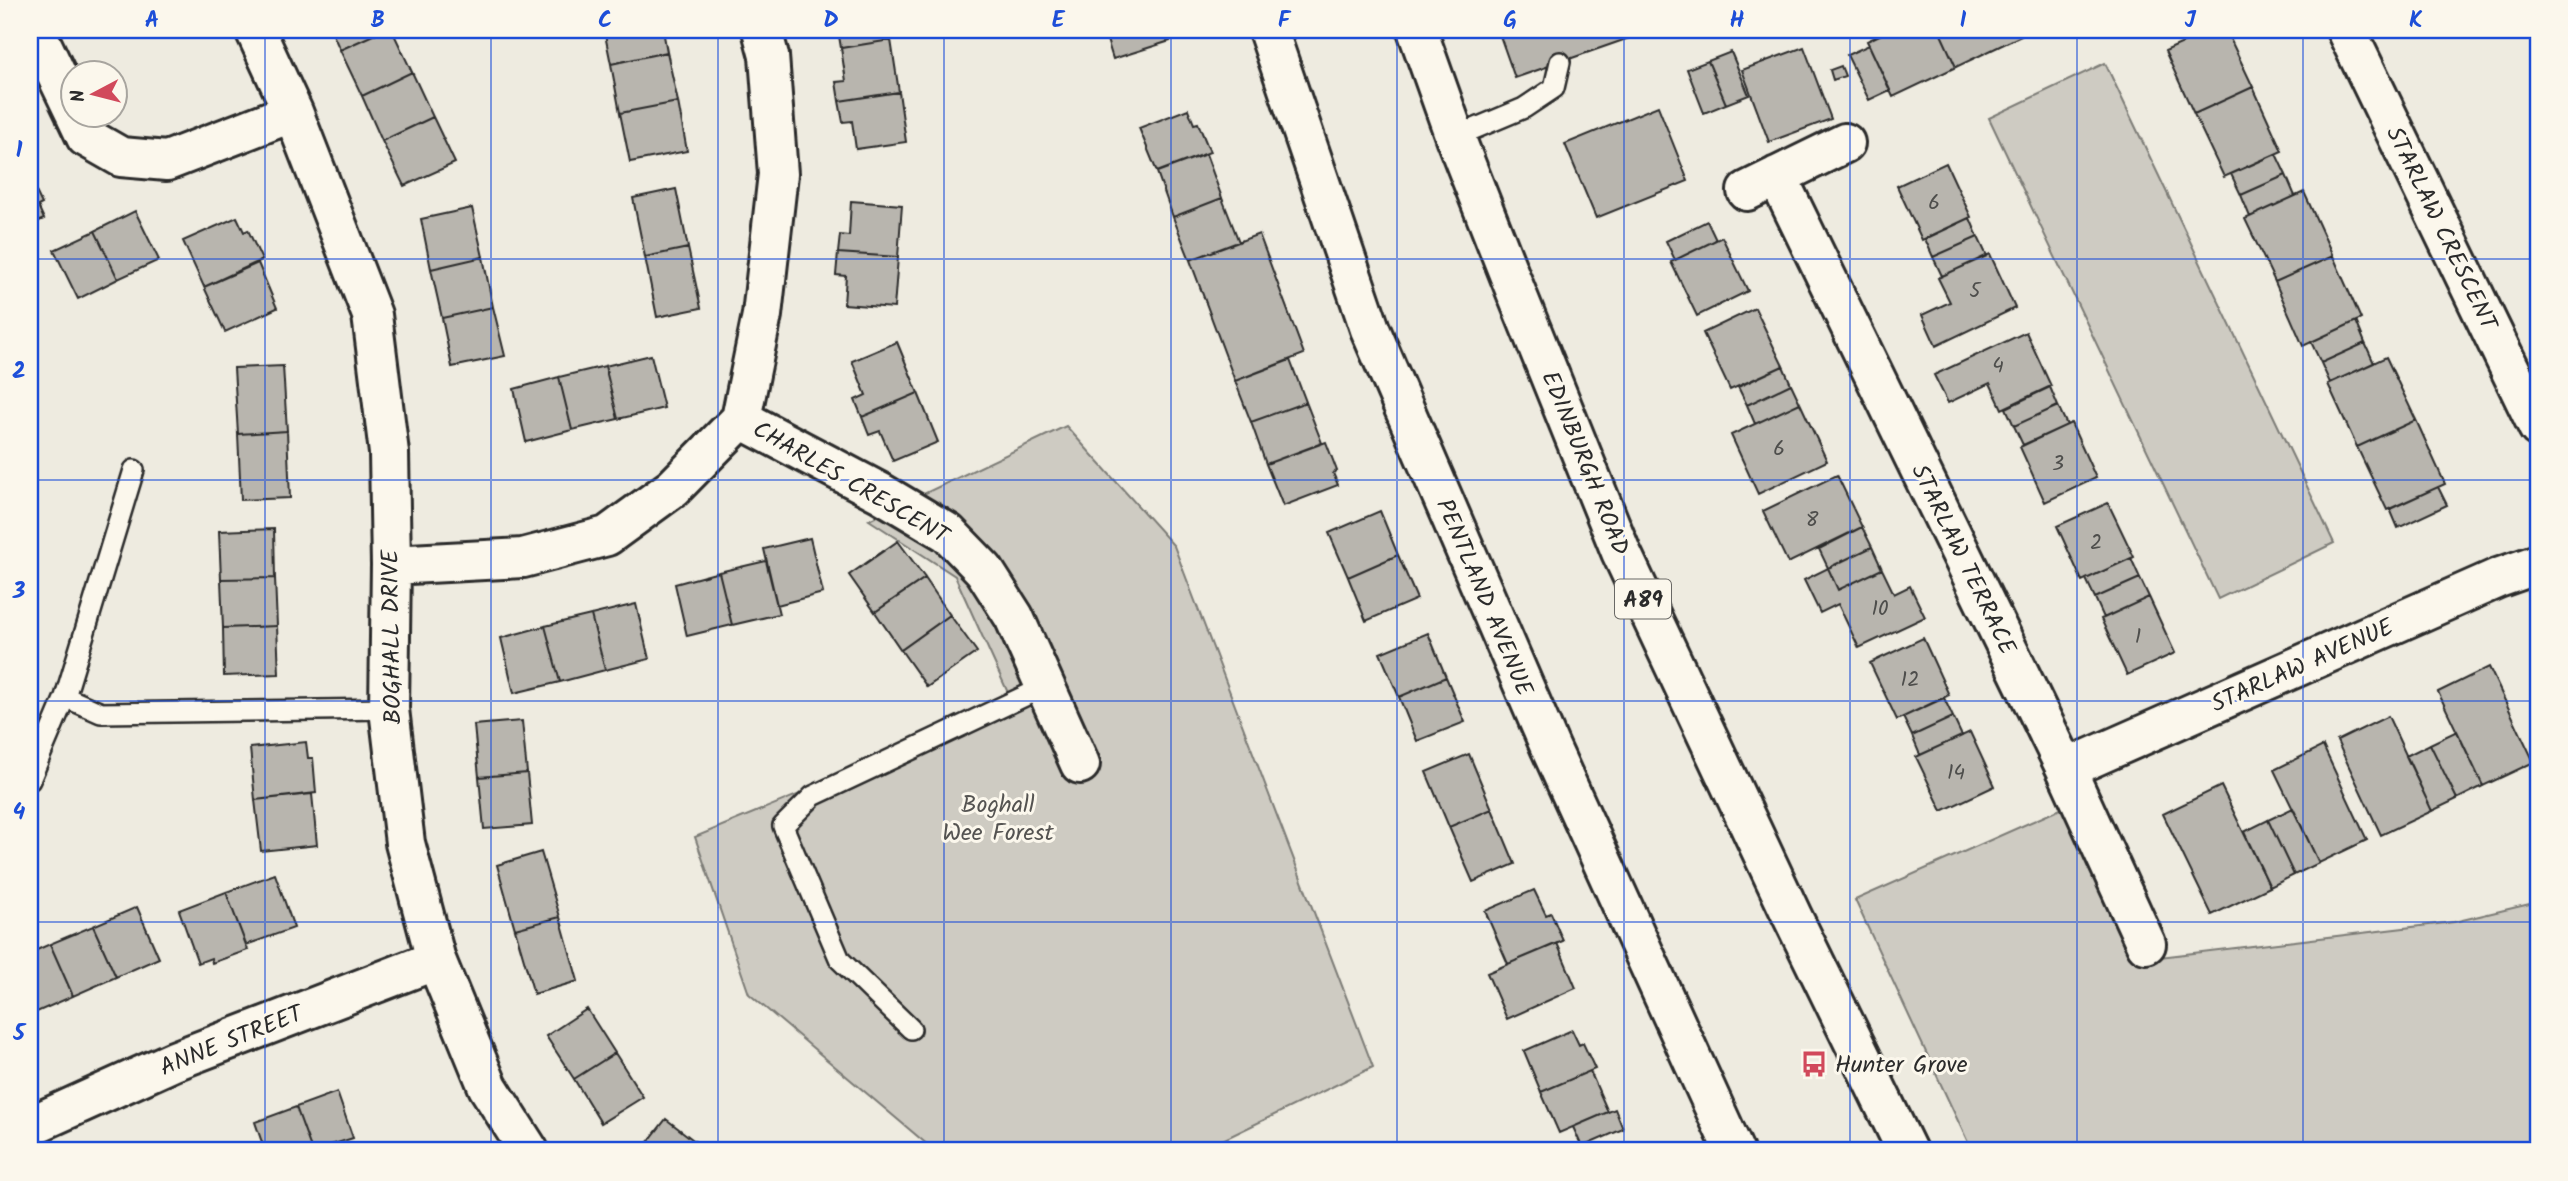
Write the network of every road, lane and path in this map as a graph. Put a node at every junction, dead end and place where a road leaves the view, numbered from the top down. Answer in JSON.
{"nodes":[{"id":1,"x":35,"y":30,"type":"edge"},
{"id":2,"x":255,"y":30,"type":"edge"},
{"id":3,"x":762,"y":30,"type":"edge"},
{"id":4,"x":1268,"y":30,"type":"edge"},
{"id":5,"x":1417,"y":30,"type":"edge"},
{"id":6,"x":2346,"y":30,"type":"edge"},
{"id":7,"x":1560,"y":62,"type":"dead end"},
{"id":8,"x":60,"y":82,"type":"edge"},
{"id":9,"x":293,"y":111,"type":"junction"},
{"id":10,"x":83,"y":130,"type":"edge"},
{"id":11,"x":1455,"y":137,"type":"junction"},
{"id":12,"x":1845,"y":144,"type":"dead end"},
{"id":13,"x":741,"y":419,"type":"junction"},
{"id":14,"x":2538,"y":427,"type":"edge"},
{"id":15,"x":134,"y":470,"type":"dead end"},
{"id":16,"x":2538,"y":564,"type":"edge"},
{"id":17,"x":391,"y":565,"type":"junction"},
{"id":18,"x":1044,"y":687,"type":"junction"},
{"id":19,"x":65,"y":697,"type":"junction"},
{"id":20,"x":389,"y":709,"type":"junction"},
{"id":21,"x":1080,"y":764,"type":"dead end"},
{"id":22,"x":2066,"y":769,"type":"junction"},
{"id":23,"x":30,"y":780,"type":"edge"},
{"id":24,"x":2146,"y":944,"type":"dead end"},
{"id":25,"x":436,"y":960,"type":"junction"},
{"id":26,"x":911,"y":1028,"type":"dead end"},
{"id":27,"x":30,"y":1126,"type":"edge"},
{"id":28,"x":529,"y":1151,"type":"edge"},
{"id":29,"x":1734,"y":1151,"type":"edge"},
{"id":30,"x":1907,"y":1151,"type":"edge"}],
"edges":[{"from":1,"to":8,"type":"street"},
{"from":2,"to":9,"type":"street","name":"BOGHALL DRIVE"},
{"from":3,"to":13,"type":"street","name":"CHARLES CRESCENT"},
{"from":4,"to":29,"type":"street","name":"PENTLAND AVENUE"},
{"from":5,"to":11,"type":"street","name":"EDINBURGH ROAD","number":"A89"},
{"from":6,"to":14,"type":"street","name":"STARLAW CRESCENT"},
{"from":7,"to":11,"type":"lane"},
{"from":9,"to":10,"type":"street"},
{"from":9,"to":17,"type":"street","name":"BOGHALL DRIVE"},
{"from":11,"to":30,"type":"street","name":"EDINBURGH ROAD","number":"A89"},
{"from":12,"to":22,"type":"street","name":"STARLAW TERRACE"},
{"from":13,"to":17,"type":"street","name":"CHARLES CRESCENT"},
{"from":13,"to":18,"type":"street","name":"CHARLES CRESCENT"},
{"from":15,"to":19,"type":"lane"},
{"from":16,"to":22,"type":"street","name":"STARLAW AVENUE"},
{"from":17,"to":20,"type":"street","name":"BOGHALL DRIVE"},
{"from":18,"to":21,"type":"street","name":"CHARLES CRESCENT"},
{"from":18,"to":26,"type":"lane"},
{"from":19,"to":20,"type":"lane"},
{"from":19,"to":23,"type":"lane"},
{"from":20,"to":25,"type":"street","name":"BOGHALL DRIVE"},
{"from":22,"to":24,"type":"street","name":"STARLAW TERRACE"},
{"from":25,"to":27,"type":"street","name":"ANNE STREET"},
{"from":25,"to":28,"type":"street","name":"BOGHALL DRIVE"}]}
